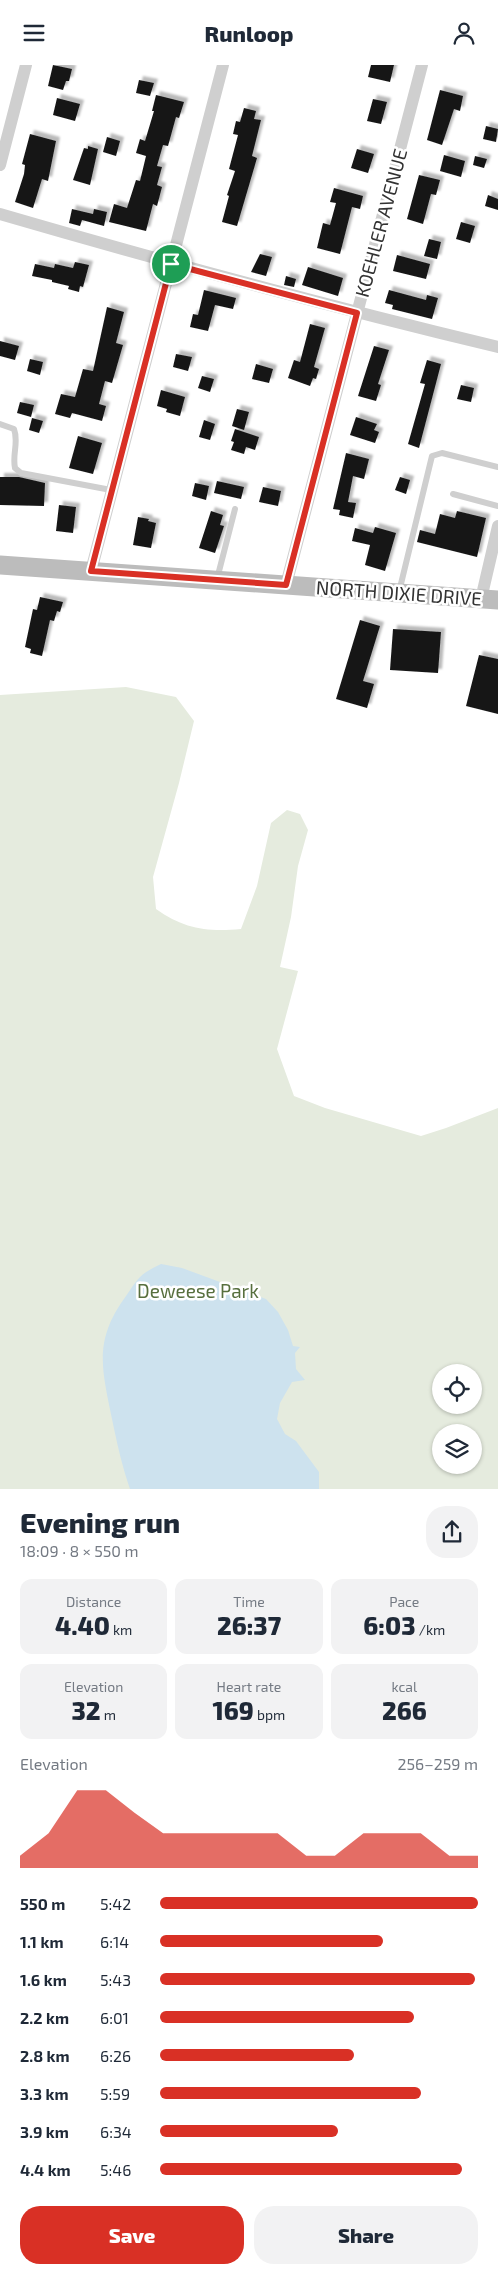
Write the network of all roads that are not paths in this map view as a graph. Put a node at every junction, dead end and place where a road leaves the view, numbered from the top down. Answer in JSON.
{"nodes":[{"id":1,"x":26,"y":65,"type":"edge"},
{"id":2,"x":223,"y":65,"type":"edge"},
{"id":3,"x":422,"y":65,"type":"edge"},
{"id":4,"x":0,"y":165,"type":"edge"},
{"id":5,"x":0,"y":214,"type":"edge"},
{"id":6,"x":171,"y":264,"type":"junction"},
{"id":7,"x":357,"y":313,"type":"junction"},
{"id":8,"x":498,"y":347,"type":"edge"},
{"id":9,"x":0,"y":424,"type":"edge"},
{"id":10,"x":498,"y":467,"type":"edge"},
{"id":11,"x":111,"y":490,"type":"junction"},
{"id":12,"x":453,"y":494,"type":"dead end"},
{"id":13,"x":498,"y":506,"type":"edge"},
{"id":14,"x":235,"y":509,"type":"dead end"},
{"id":15,"x":498,"y":526,"type":"edge"},
{"id":16,"x":0,"y":565,"type":"edge"},
{"id":17,"x":91,"y":571,"type":"junction"},
{"id":18,"x":217,"y":580,"type":"junction"},
{"id":19,"x":286,"y":585,"type":"junction"},
{"id":20,"x":398,"y":593,"type":"junction"},
{"id":21,"x":490,"y":599,"type":"edge"}],
"edges":[{"from":1,"to":4,"type":"street"},
{"from":2,"to":6,"type":"street"},
{"from":3,"to":7,"type":"street","name":"KOEHLER AVENUE"},
{"from":5,"to":6,"type":"street"},
{"from":6,"to":7,"type":"street"},
{"from":6,"to":11,"type":"street"},
{"from":7,"to":8,"type":"street"},
{"from":7,"to":19,"type":"street","name":"KOEHLER AVENUE"},
{"from":9,"to":11,"type":"lane"},
{"from":10,"to":20,"type":"lane"},
{"from":11,"to":17,"type":"street"},
{"from":12,"to":13,"type":"lane"},
{"from":14,"to":18,"type":"lane"},
{"from":15,"to":21,"type":"street"},
{"from":16,"to":17,"type":"main road","name":"NORTH DIXIE DRIVE"},
{"from":17,"to":18,"type":"main road","name":"NORTH DIXIE DRIVE"},
{"from":18,"to":19,"type":"main road","name":"NORTH DIXIE DRIVE"},
{"from":19,"to":20,"type":"main road","name":"NORTH DIXIE DRIVE"},
{"from":20,"to":21,"type":"main road","name":"NORTH DIXIE DRIVE"}]}
